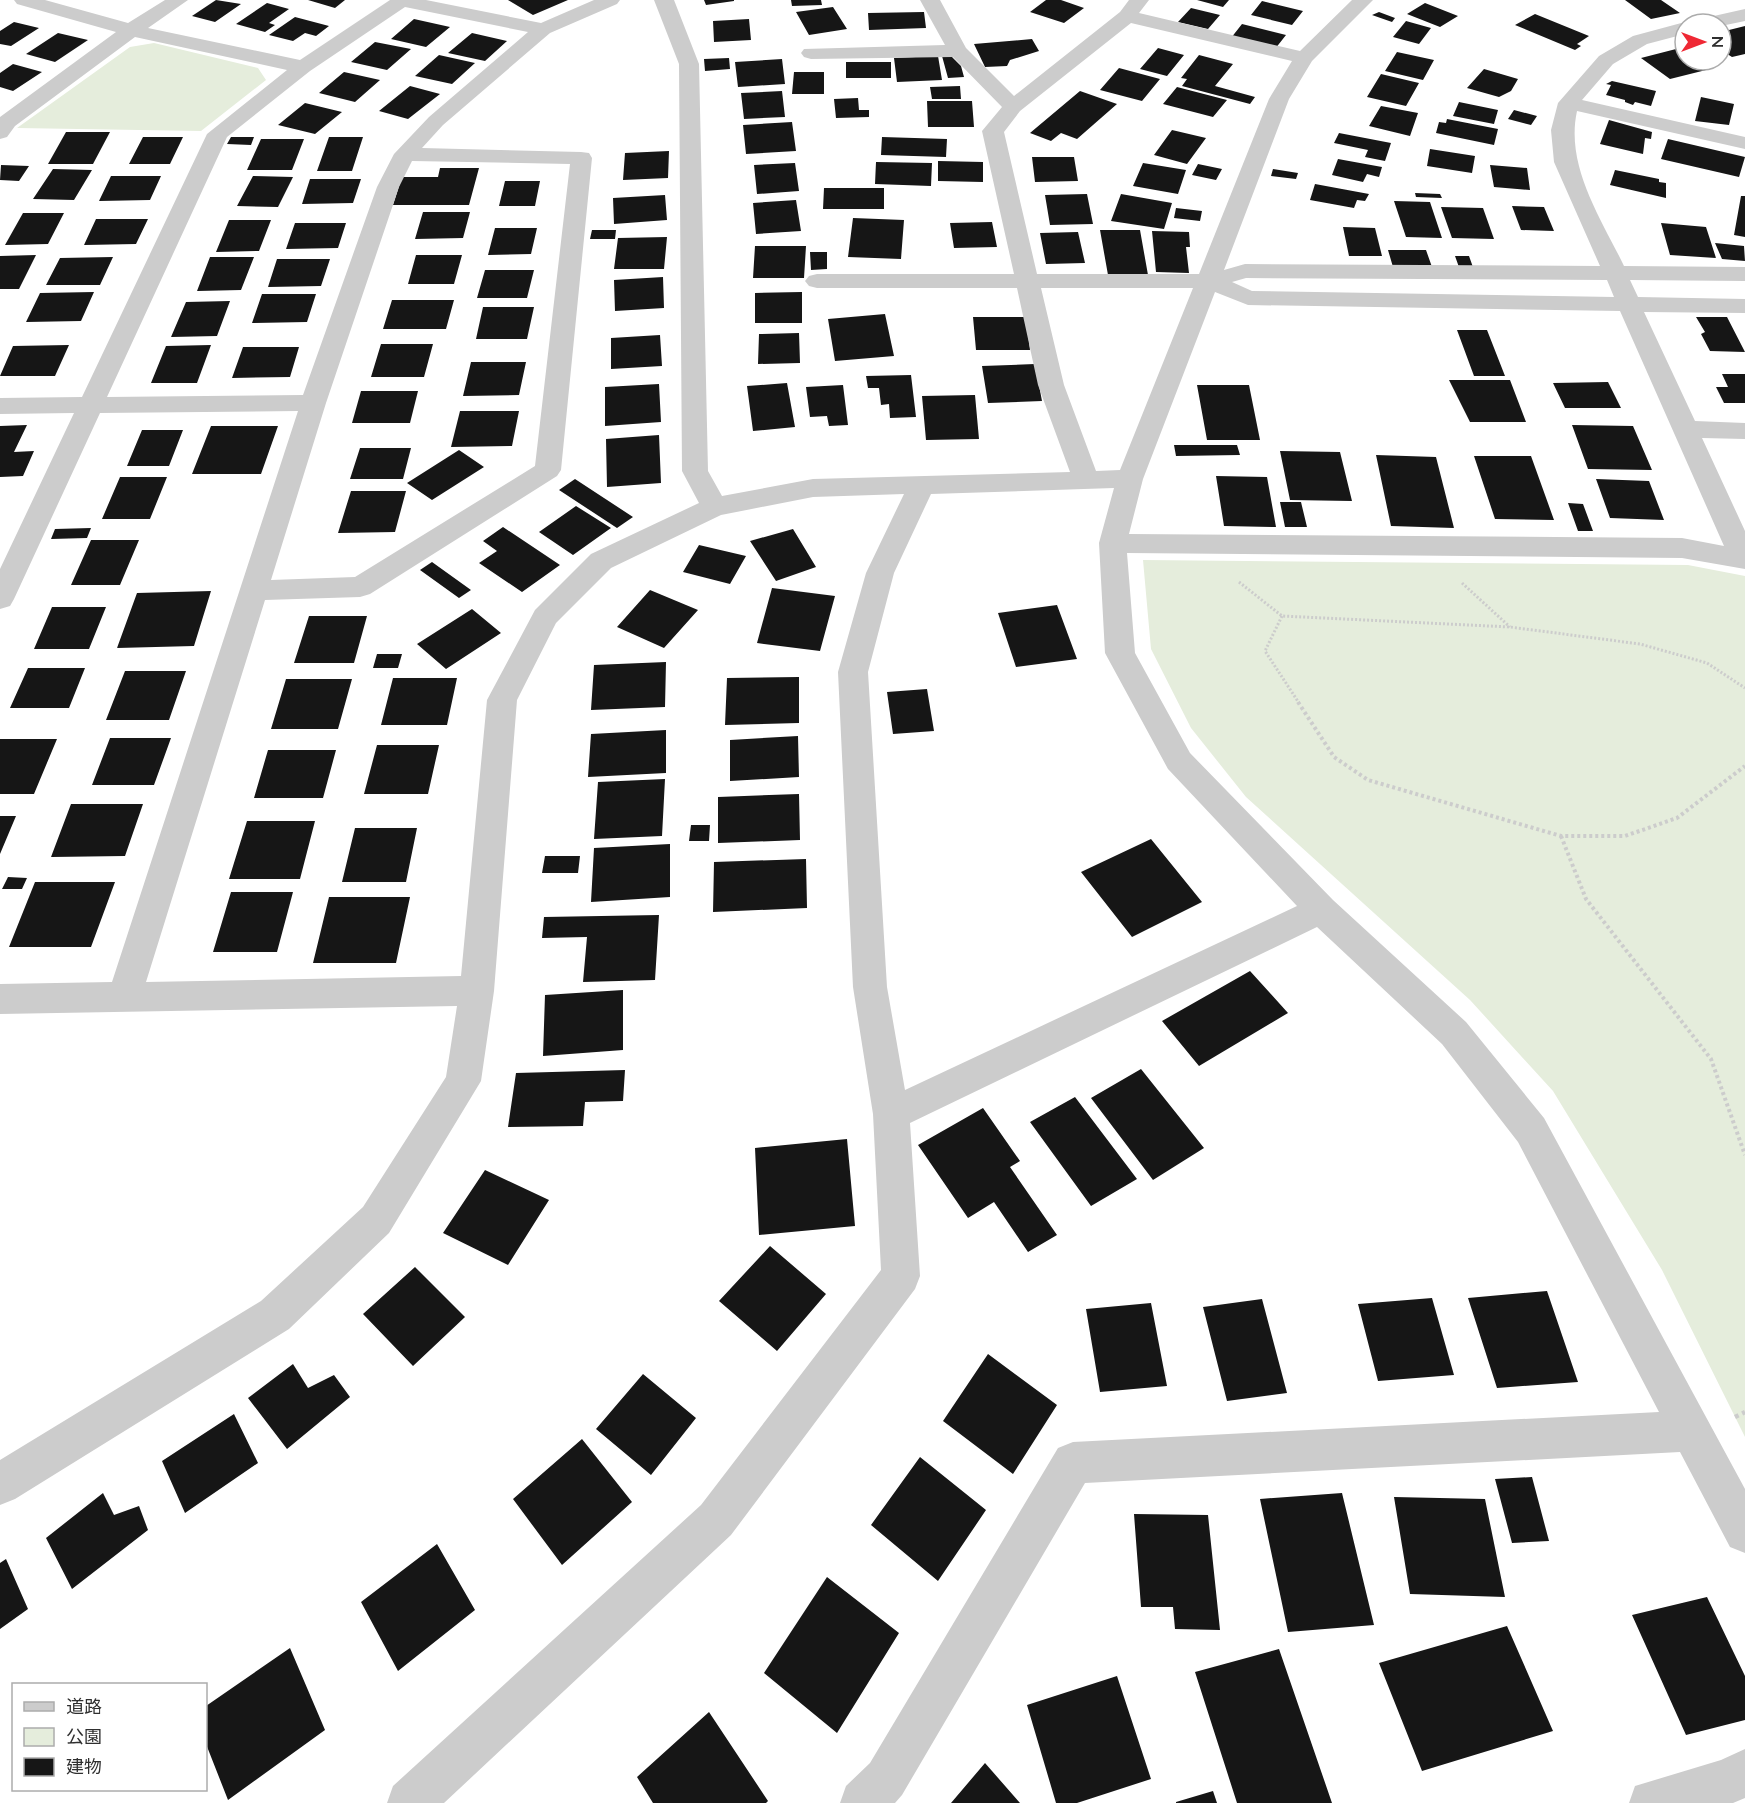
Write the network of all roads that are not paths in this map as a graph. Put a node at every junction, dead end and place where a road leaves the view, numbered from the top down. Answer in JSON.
{"nodes":[{"id":1,"x":24,"y":0,"type":"edge"},
{"id":2,"x":178,"y":0,"type":"edge"},
{"id":3,"x":403,"y":0,"type":"edge"},
{"id":4,"x":610,"y":0,"type":"edge"},
{"id":5,"x":664,"y":0,"type":"edge"},
{"id":6,"x":930,"y":0,"type":"edge"},
{"id":7,"x":1363,"y":0,"type":"edge"},
{"id":8,"x":1133,"y":8,"type":"edge"},
{"id":9,"x":543,"y":29,"type":"junction"},
{"id":10,"x":131,"y":30,"type":"junction"},
{"id":11,"x":1673,"y":31,"type":"edge"},
{"id":12,"x":958,"y":51,"type":"junction"},
{"id":13,"x":811,"y":53,"type":"dead end"},
{"id":14,"x":1304,"y":58,"type":"junction"},
{"id":15,"x":303,"y":67,"type":"junction"},
{"id":16,"x":1568,"y":103,"type":"junction"},
{"id":17,"x":1013,"y":107,"type":"junction"},
{"id":18,"x":0,"y":133,"type":"edge"},
{"id":19,"x":1745,"y":143,"type":"edge"},
{"id":20,"x":405,"y":154,"type":"junction"},
{"id":21,"x":1614,"y":273,"type":"junction"},
{"id":22,"x":1745,"y":274,"type":"edge"},
{"id":23,"x":817,"y":281,"type":"dead end"},
{"id":24,"x":1210,"y":281,"type":"junction"},
{"id":25,"x":1026,"y":282,"type":"junction"},
{"id":26,"x":1631,"y":305,"type":"junction"},
{"id":27,"x":1745,"y":306,"type":"edge"},
{"id":28,"x":313,"y":403,"type":"junction"},
{"id":29,"x":0,"y":406,"type":"edge"},
{"id":30,"x":90,"y":406,"type":"junction"},
{"id":31,"x":1686,"y":429,"type":"junction"},
{"id":32,"x":1745,"y":430,"type":"edge"},
{"id":33,"x":1130,"y":479,"type":"junction"},
{"id":34,"x":1086,"y":480,"type":"junction"},
{"id":35,"x":922,"y":485,"type":"junction"},
{"id":36,"x":714,"y":507,"type":"junction"},
{"id":37,"x":1113,"y":543,"type":"junction"},
{"id":38,"x":1744,"y":559,"type":"edge"},
{"id":39,"x":255,"y":590,"type":"junction"},
{"id":40,"x":0,"y":598,"type":"edge"},
{"id":41,"x":1321,"y":910,"type":"junction"},
{"id":42,"x":477,"y":991,"type":"junction"},
{"id":43,"x":124,"y":998,"type":"junction"},
{"id":44,"x":0,"y":999,"type":"edge"},
{"id":45,"x":891,"y":1114,"type":"junction"},
{"id":46,"x":1691,"y":1431,"type":"junction"},
{"id":47,"x":0,"y":1484,"type":"edge"},
{"id":48,"x":1745,"y":1532,"type":"edge"},
{"id":49,"x":1745,"y":1772,"type":"edge"},
{"id":50,"x":410,"y":1803,"type":"edge"},
{"id":51,"x":863,"y":1803,"type":"edge"},
{"id":52,"x":1652,"y":1803,"type":"edge"}],
"edges":[{"from":1,"to":10,"type":"street"},
{"from":2,"to":10,"type":"street"},
{"from":3,"to":9,"type":"street"},
{"from":3,"to":15,"type":"street"},
{"from":4,"to":9,"type":"street"},
{"from":5,"to":36,"type":"street"},
{"from":6,"to":12,"type":"street"},
{"from":7,"to":14,"type":"street"},
{"from":8,"to":14,"type":"street"},
{"from":8,"to":17,"type":"street"},
{"from":9,"to":20,"type":"street"},
{"from":10,"to":15,"type":"street"},
{"from":10,"to":18,"type":"street"},
{"from":11,"to":16,"type":"street"},
{"from":12,"to":13,"type":"street"},
{"from":12,"to":17,"type":"street"},
{"from":14,"to":24,"type":"street"},
{"from":15,"to":30,"type":"street"},
{"from":16,"to":19,"type":"street"},
{"from":16,"to":21,"type":"street"},
{"from":17,"to":25,"type":"street"},
{"from":20,"to":28,"type":"street"},
{"from":20,"to":39,"type":"street"},
{"from":21,"to":22,"type":"street"},
{"from":21,"to":24,"type":"street"},
{"from":21,"to":26,"type":"street"},
{"from":23,"to":25,"type":"street"},
{"from":24,"to":25,"type":"street"},
{"from":24,"to":26,"type":"street"},
{"from":24,"to":33,"type":"street"},
{"from":25,"to":34,"type":"street"},
{"from":26,"to":27,"type":"street"},
{"from":26,"to":31,"type":"street"},
{"from":28,"to":30,"type":"street"},
{"from":28,"to":39,"type":"street"},
{"from":29,"to":30,"type":"street"},
{"from":30,"to":40,"type":"street"},
{"from":31,"to":32,"type":"street"},
{"from":31,"to":38,"type":"street"},
{"from":33,"to":34,"type":"street"},
{"from":33,"to":37,"type":"street"},
{"from":34,"to":35,"type":"street"},
{"from":35,"to":36,"type":"street"},
{"from":35,"to":45,"type":"street"},
{"from":36,"to":42,"type":"street"},
{"from":37,"to":38,"type":"street"},
{"from":37,"to":41,"type":"street"},
{"from":39,"to":43,"type":"street"},
{"from":41,"to":45,"type":"street"},
{"from":41,"to":46,"type":"street"},
{"from":42,"to":43,"type":"street"},
{"from":42,"to":47,"type":"street"},
{"from":43,"to":44,"type":"street"},
{"from":45,"to":50,"type":"street"},
{"from":46,"to":48,"type":"street"},
{"from":46,"to":51,"type":"street"},
{"from":49,"to":52,"type":"street"}]}
